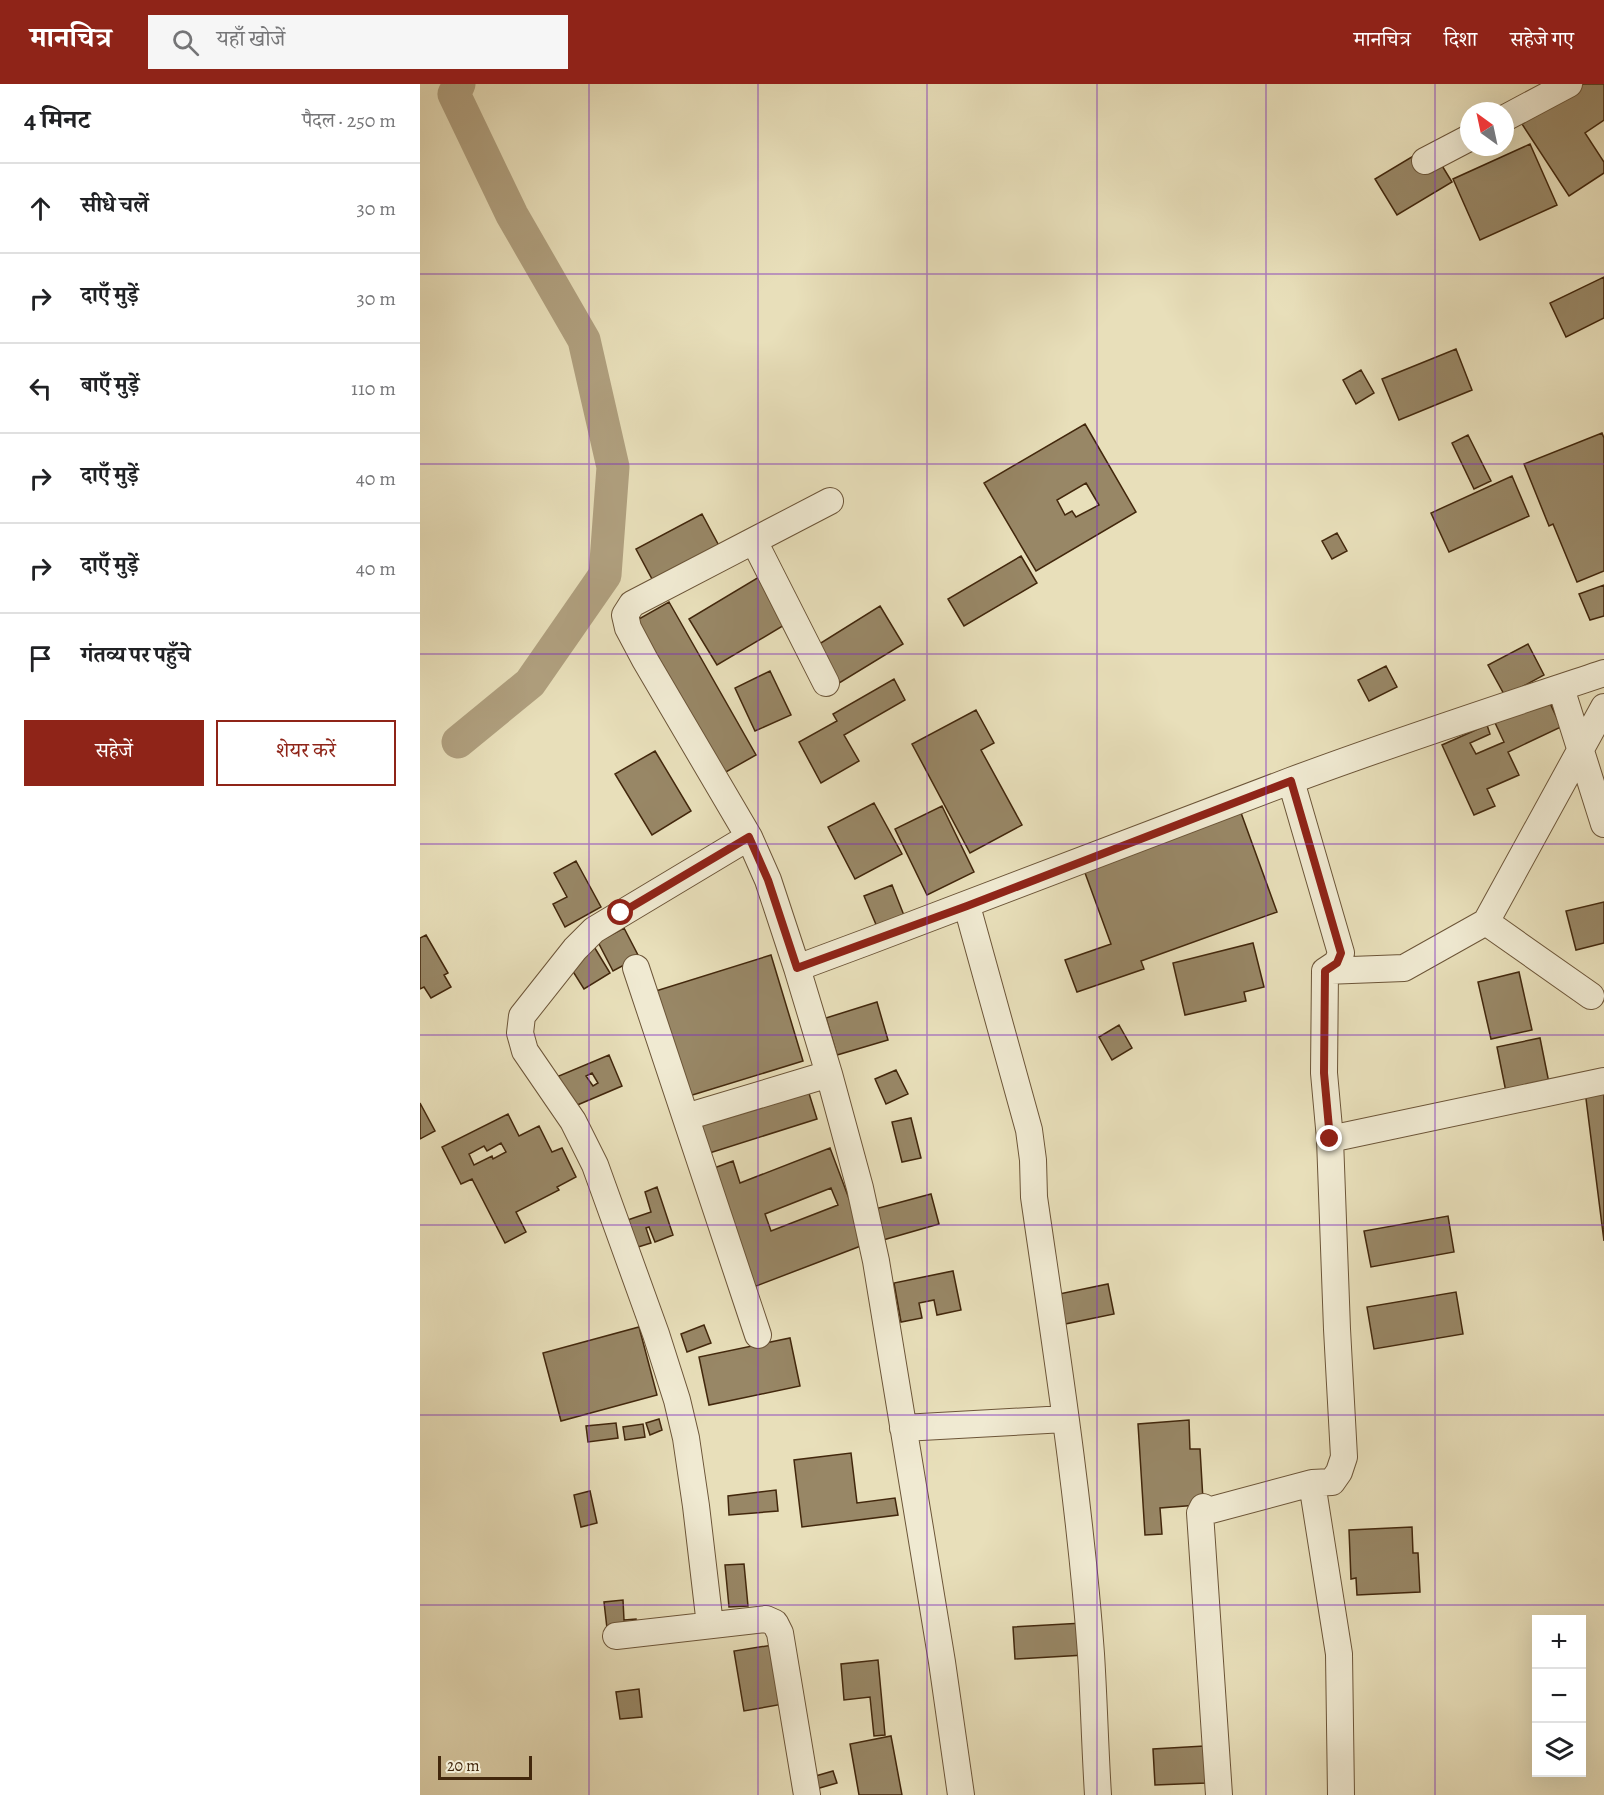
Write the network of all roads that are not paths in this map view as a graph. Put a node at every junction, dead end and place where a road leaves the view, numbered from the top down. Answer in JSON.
{"nodes":[{"id":1,"x":1569,"y":84,"type":"edge"},
{"id":2,"x":1514,"y":113,"type":"edge"},
{"id":3,"x":1460,"y":143,"type":"edge"},
{"id":4,"x":1425,"y":161,"type":"dead end"},
{"id":5,"x":831,"y":501,"type":"dead end"},
{"id":6,"x":754,"y":541,"type":"junction"},
{"id":7,"x":1604,"y":673,"type":"edge"},
{"id":8,"x":826,"y":683,"type":"dead end"},
{"id":9,"x":1561,"y":687,"type":"junction"},
{"id":10,"x":1604,"y":706,"type":"edge"},
{"id":11,"x":1581,"y":749,"type":"junction"},
{"id":12,"x":1291,"y":781,"type":"junction"},
{"id":13,"x":1604,"y":824,"type":"edge"},
{"id":14,"x":749,"y":837,"type":"junction"},
{"id":15,"x":967,"y":906,"type":"junction"},
{"id":16,"x":1486,"y":922,"type":"junction"},
{"id":17,"x":636,"y":968,"type":"dead end"},
{"id":18,"x":797,"y":968,"type":"junction"},
{"id":19,"x":1325,"y":971,"type":"junction"},
{"id":20,"x":1591,"y":996,"type":"dead end"},
{"id":21,"x":829,"y":1074,"type":"junction"},
{"id":22,"x":1604,"y":1081,"type":"edge"},
{"id":23,"x":686,"y":1117,"type":"junction"},
{"id":24,"x":1330,"y":1139,"type":"junction"},
{"id":25,"x":758,"y":1335,"type":"dead end"},
{"id":26,"x":1065,"y":1419,"type":"junction"},
{"id":27,"x":903,"y":1428,"type":"junction"},
{"id":28,"x":1312,"y":1483,"type":"junction"},
{"id":29,"x":710,"y":1625,"type":"junction"},
{"id":30,"x":616,"y":1636,"type":"dead end"},
{"id":31,"x":807,"y":1795,"type":"edge"},
{"id":32,"x":962,"y":1795,"type":"edge"},
{"id":33,"x":1098,"y":1795,"type":"edge"},
{"id":34,"x":1219,"y":1795,"type":"edge"},
{"id":35,"x":1341,"y":1795,"type":"edge"}],
"edges":[{"from":1,"to":2,"type":"street"},
{"from":3,"to":4,"type":"street"},
{"from":5,"to":6,"type":"street"},
{"from":6,"to":8,"type":"street"},
{"from":6,"to":14,"type":"street"},
{"from":7,"to":9,"type":"street"},
{"from":9,"to":11,"type":"street"},
{"from":9,"to":12,"type":"street"},
{"from":10,"to":11,"type":"street"},
{"from":11,"to":13,"type":"street"},
{"from":11,"to":16,"type":"street"},
{"from":12,"to":15,"type":"street"},
{"from":12,"to":19,"type":"street"},
{"from":14,"to":18,"type":"street"},
{"from":14,"to":29,"type":"street"},
{"from":15,"to":18,"type":"street"},
{"from":15,"to":26,"type":"street"},
{"from":16,"to":19,"type":"street"},
{"from":16,"to":20,"type":"street"},
{"from":17,"to":23,"type":"street"},
{"from":18,"to":21,"type":"street"},
{"from":19,"to":24,"type":"street"},
{"from":21,"to":23,"type":"street"},
{"from":21,"to":27,"type":"street"},
{"from":22,"to":24,"type":"street"},
{"from":23,"to":25,"type":"street"},
{"from":24,"to":28,"type":"street"},
{"from":26,"to":27,"type":"street"},
{"from":26,"to":33,"type":"street"},
{"from":27,"to":32,"type":"street"},
{"from":28,"to":34,"type":"street"},
{"from":28,"to":35,"type":"street"},
{"from":29,"to":30,"type":"street"},
{"from":29,"to":31,"type":"street"}]}
